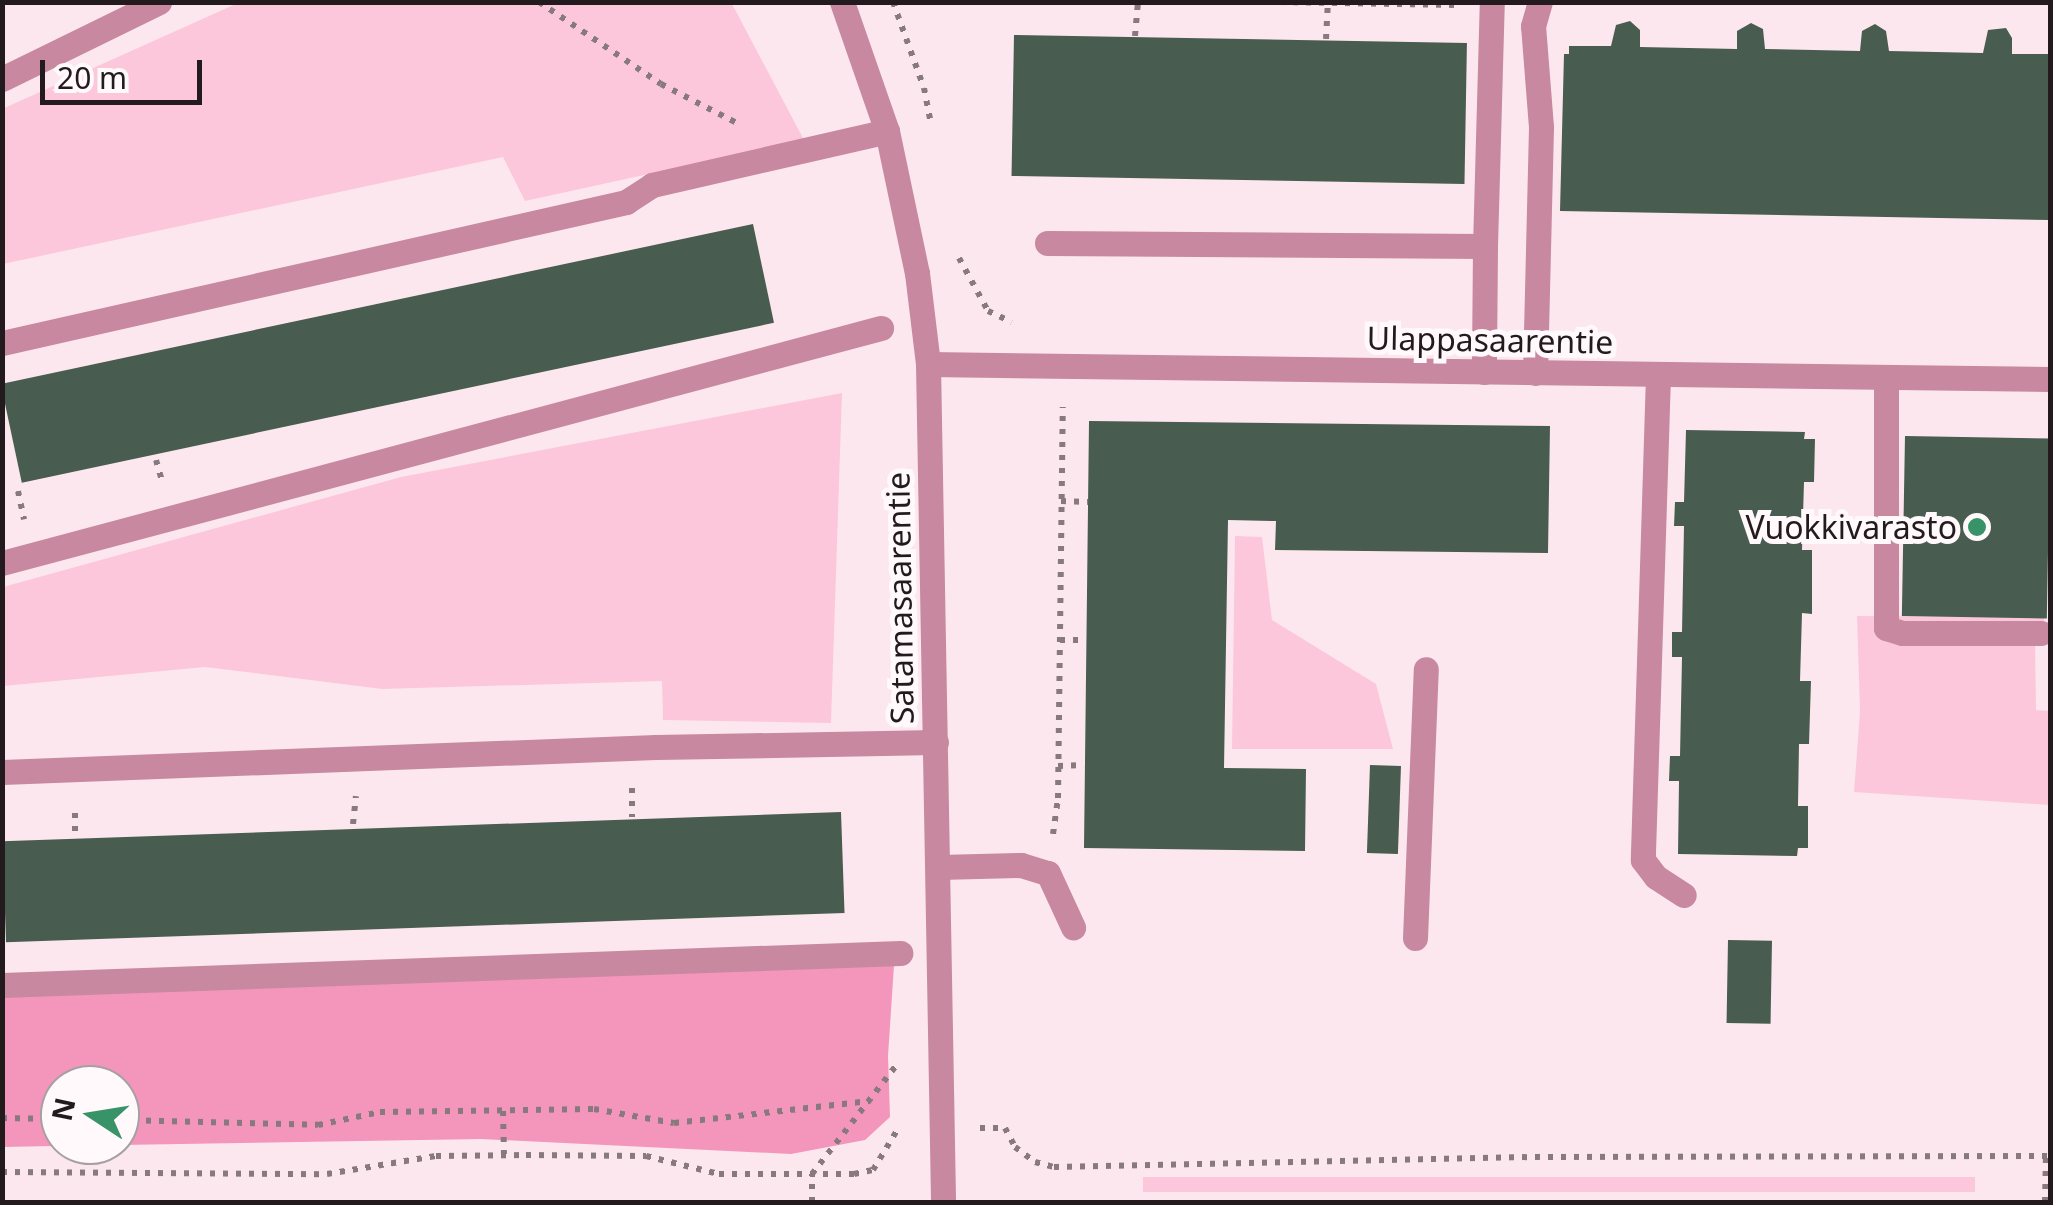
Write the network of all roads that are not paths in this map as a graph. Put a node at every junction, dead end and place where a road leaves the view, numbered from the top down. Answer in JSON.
{"nodes":[{"id":1,"x":159,"y":2,"type":"edge"},
{"id":2,"x":1540,"y":2,"type":"edge"},
{"id":3,"x":844,"y":3,"type":"edge"},
{"id":4,"x":1492,"y":4,"type":"edge"},
{"id":5,"x":2,"y":79,"type":"edge"},
{"id":6,"x":887,"y":131,"type":"junction"},
{"id":7,"x":1046,"y":243,"type":"dead end"},
{"id":8,"x":1485,"y":246,"type":"junction"},
{"id":9,"x":881,"y":328,"type":"dead end"},
{"id":10,"x":2,"y":343,"type":"edge"},
{"id":11,"x":928,"y":364,"type":"junction"},
{"id":12,"x":1484,"y":372,"type":"junction"},
{"id":13,"x":1536,"y":373,"type":"junction"},
{"id":14,"x":1658,"y":375,"type":"junction"},
{"id":15,"x":1886,"y":378,"type":"junction"},
{"id":16,"x":2050,"y":380,"type":"edge"},
{"id":17,"x":2,"y":563,"type":"edge"},
{"id":18,"x":2040,"y":632,"type":"dead end"},
{"id":19,"x":1426,"y":669,"type":"dead end"},
{"id":20,"x":936,"y":742,"type":"junction"},
{"id":21,"x":2,"y":772,"type":"edge"},
{"id":22,"x":939,"y":867,"type":"junction"},
{"id":23,"x":1684,"y":895,"type":"dead end"},
{"id":24,"x":1072,"y":926,"type":"dead end"},
{"id":25,"x":1416,"y":938,"type":"dead end"},
{"id":26,"x":900,"y":953,"type":"dead end"},
{"id":27,"x":2,"y":984,"type":"edge"},
{"id":28,"x":943,"y":1202,"type":"edge"}],
"edges":[{"from":1,"to":5,"type":"street"},
{"from":2,"to":13,"type":"street"},
{"from":3,"to":6,"type":"street","name":"Satamasaarentie"},
{"from":4,"to":8,"type":"street"},
{"from":6,"to":10,"type":"street"},
{"from":6,"to":11,"type":"street","name":"Satamasaarentie"},
{"from":7,"to":8,"type":"street"},
{"from":8,"to":12,"type":"street"},
{"from":9,"to":17,"type":"street"},
{"from":11,"to":12,"type":"street","name":"Ulappasaarentie"},
{"from":11,"to":20,"type":"street","name":"Satamasaarentie"},
{"from":12,"to":13,"type":"street","name":"Ulappasaarentie"},
{"from":13,"to":14,"type":"street","name":"Ulappasaarentie"},
{"from":14,"to":15,"type":"street","name":"Ulappasaarentie"},
{"from":14,"to":23,"type":"street"},
{"from":15,"to":16,"type":"street","name":"Ulappasaarentie"},
{"from":15,"to":18,"type":"street"},
{"from":19,"to":25,"type":"street"},
{"from":20,"to":21,"type":"street"},
{"from":20,"to":22,"type":"street","name":"Satamasaarentie"},
{"from":22,"to":24,"type":"street"},
{"from":22,"to":28,"type":"street","name":"Satamasaarentie"},
{"from":26,"to":27,"type":"street"}]}
